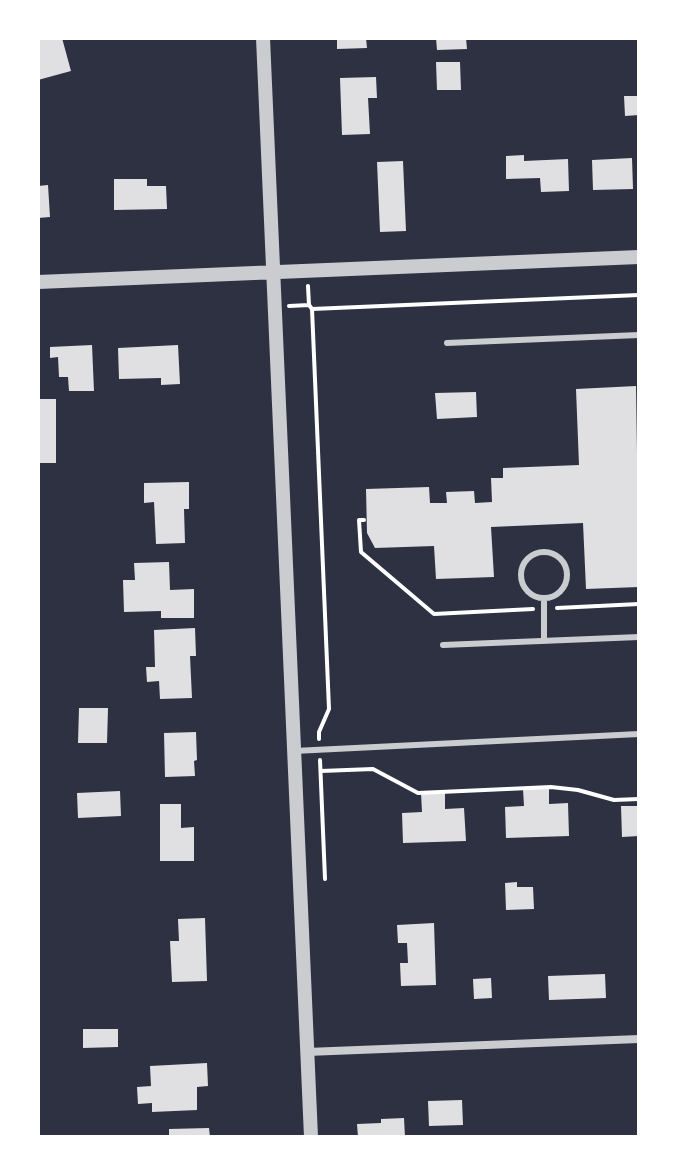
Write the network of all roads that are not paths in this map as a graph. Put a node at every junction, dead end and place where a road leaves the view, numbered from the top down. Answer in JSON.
{"nodes":[{"id":1,"x":263,"y":38,"type":"edge"},
{"id":2,"x":639,"y":257,"type":"edge"},
{"id":3,"x":273,"y":273,"type":"junction"},
{"id":4,"x":38,"y":282,"type":"edge"},
{"id":5,"x":639,"y":335,"type":"edge"},
{"id":6,"x":447,"y":343,"type":"dead end"},
{"id":7,"x":544,"y":598,"type":"junction"},
{"id":8,"x":639,"y":637,"type":"edge"},
{"id":9,"x":544,"y":641,"type":"junction"},
{"id":10,"x":443,"y":645,"type":"dead end"},
{"id":11,"x":639,"y":734,"type":"edge"},
{"id":12,"x":294,"y":751,"type":"junction"},
{"id":13,"x":639,"y":1039,"type":"edge"},
{"id":14,"x":307,"y":1052,"type":"junction"},
{"id":15,"x":311,"y":1137,"type":"edge"}],
"edges":[{"from":1,"to":3,"type":"street"},
{"from":2,"to":3,"type":"street"},
{"from":3,"to":4,"type":"street"},
{"from":3,"to":12,"type":"street"},
{"from":5,"to":6,"type":"lane"},
{"from":7,"to":7,"type":"lane"},
{"from":7,"to":9,"type":"lane"},
{"from":8,"to":9,"type":"lane"},
{"from":9,"to":10,"type":"lane"},
{"from":11,"to":12,"type":"lane"},
{"from":12,"to":14,"type":"street"},
{"from":13,"to":14,"type":"street"},
{"from":14,"to":15,"type":"street"}]}
